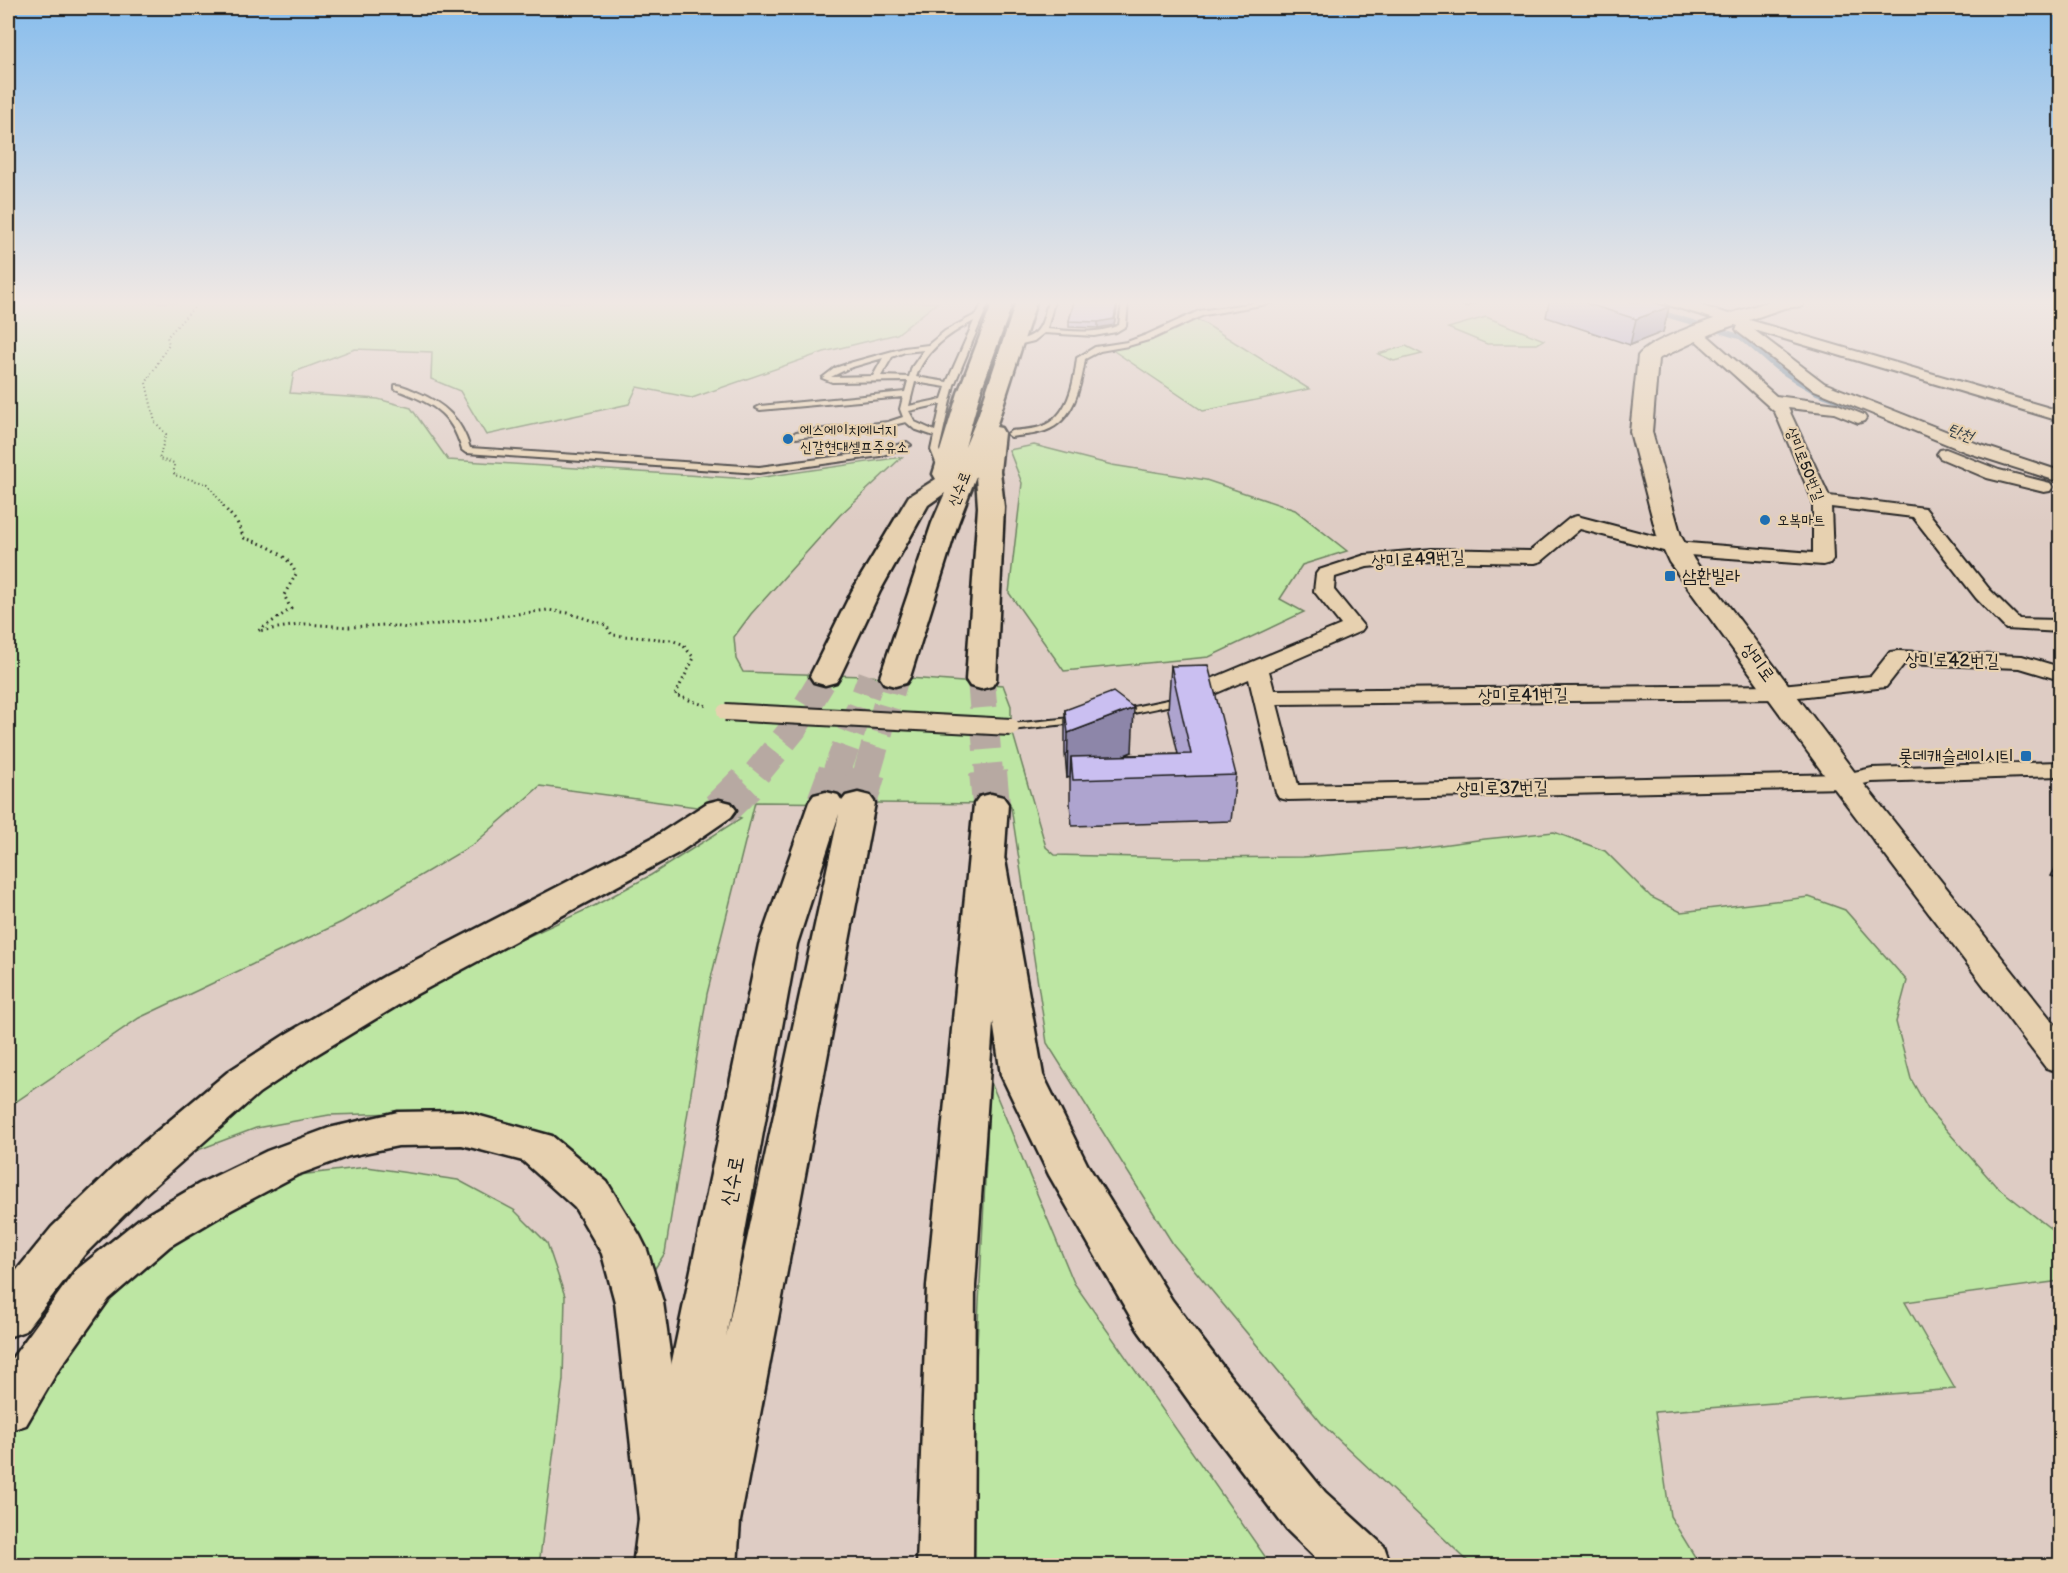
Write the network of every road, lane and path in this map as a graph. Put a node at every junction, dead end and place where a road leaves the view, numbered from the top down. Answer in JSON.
{"nodes":[{"id":1,"x":151,"y":375,"type":"edge"},
{"id":2,"x":831,"y":375,"type":"edge"},
{"id":3,"x":878,"y":375,"type":"edge"},
{"id":4,"x":913,"y":375,"type":"edge"},
{"id":5,"x":954,"y":375,"type":"edge"},
{"id":6,"x":976,"y":375,"type":"edge"},
{"id":7,"x":1002,"y":375,"type":"edge"},
{"id":8,"x":1078,"y":375,"type":"edge"},
{"id":9,"x":1645,"y":375,"type":"edge"},
{"id":10,"x":1745,"y":375,"type":"edge"},
{"id":11,"x":1804,"y":375,"type":"edge"},
{"id":12,"x":1922,"y":375,"type":"edge"},
{"id":13,"x":876,"y":378,"type":"junction"},
{"id":14,"x":912,"y":379,"type":"junction"},
{"id":15,"x":950,"y":385,"type":"junction"},
{"id":16,"x":399,"y":387,"type":"dead end"},
{"id":17,"x":907,"y":394,"type":"junction"},
{"id":18,"x":946,"y":401,"type":"junction"},
{"id":19,"x":1774,"y":401,"type":"junction"},
{"id":20,"x":760,"y":408,"type":"dead end"},
{"id":21,"x":905,"y":414,"type":"junction"},
{"id":22,"x":988,"y":416,"type":"junction"},
{"id":23,"x":2061,"y":416,"type":"edge"},
{"id":24,"x":1011,"y":434,"type":"dead end"},
{"id":25,"x":796,"y":435,"type":"dead end"},
{"id":26,"x":939,"y":435,"type":"junction"},
{"id":27,"x":908,"y":445,"type":"dead end"},
{"id":28,"x":2061,"y":477,"type":"edge"},
{"id":29,"x":943,"y":480,"type":"junction"},
{"id":30,"x":2061,"y":491,"type":"edge"},
{"id":31,"x":1822,"y":501,"type":"junction"},
{"id":32,"x":1675,"y":548,"type":"junction"},
{"id":33,"x":2061,"y":626,"type":"edge"},
{"id":34,"x":1257,"y":667,"type":"junction"},
{"id":35,"x":2061,"y":674,"type":"edge"},
{"id":36,"x":825,"y":676,"type":"tunnel mouth"},
{"id":37,"x":981,"y":680,"type":"tunnel mouth"},
{"id":38,"x":1781,"y":692,"type":"junction"},
{"id":39,"x":1264,"y":697,"type":"junction"},
{"id":40,"x":1182,"y":700,"type":"joint"},
{"id":41,"x":725,"y":712,"type":"joint"},
{"id":42,"x":1113,"y":714,"type":"edge"},
{"id":43,"x":1089,"y":719,"type":"edge"},
{"id":44,"x":1011,"y":727,"type":"joint"},
{"id":45,"x":2061,"y":769,"type":"edge"},
{"id":46,"x":1845,"y":781,"type":"junction"},
{"id":47,"x":842,"y":803,"type":"tunnel mouth"},
{"id":48,"x":991,"y":804,"type":"tunnel mouth"},
{"id":49,"x":719,"y":810,"type":"tunnel mouth"},
{"id":50,"x":987,"y":860,"type":"junction"},
{"id":51,"x":2061,"y":1058,"type":"edge"},
{"id":52,"x":8,"y":1316,"type":"edge"},
{"id":53,"x":8,"y":1408,"type":"edge"},
{"id":54,"x":687,"y":1543,"type":"edge"},
{"id":55,"x":945,"y":1566,"type":"edge"},
{"id":56,"x":1364,"y":1566,"type":"edge"}],
"edges":[{"from":1,"to":41,"type":"path"},
{"from":2,"to":13,"type":"lane"},
{"from":3,"to":13,"type":"lane"},
{"from":4,"to":14,"type":"lane"},
{"from":5,"to":15,"type":"lane"},
{"from":6,"to":29,"type":"main road","name":"신수로"},
{"from":7,"to":22,"type":"main road","name":"신수로"},
{"from":8,"to":24,"type":"lane"},
{"from":9,"to":32,"type":"street","name":"상미로"},
{"from":10,"to":19,"type":"street","name":"상미로50번길"},
{"from":11,"to":28,"type":"street"},
{"from":12,"to":23,"type":"street"},
{"from":13,"to":14,"type":"lane"},
{"from":14,"to":15,"type":"lane"},
{"from":14,"to":17,"type":"lane"},
{"from":15,"to":18,"type":"lane"},
{"from":16,"to":27,"type":"lane"},
{"from":17,"to":20,"type":"lane"},
{"from":17,"to":21,"type":"lane"},
{"from":18,"to":21,"type":"lane"},
{"from":18,"to":26,"type":"lane"},
{"from":19,"to":30,"type":"street"},
{"from":19,"to":31,"type":"street","name":"상미로50번길"},
{"from":21,"to":25,"type":"lane"},
{"from":21,"to":26,"type":"lane"},
{"from":22,"to":29,"type":"main road","name":"신수로"},
{"from":22,"to":37,"type":"main road"},
{"from":26,"to":29,"type":"lane"},
{"from":29,"to":36,"type":"main road"},
{"from":31,"to":32,"type":"street","name":"상미로50번길"},
{"from":31,"to":33,"type":"street"},
{"from":32,"to":34,"type":"street","name":"상미로49번길"},
{"from":32,"to":38,"type":"street","name":"상미로"},
{"from":34,"to":39,"type":"street","name":"상미로37번길"},
{"from":34,"to":40,"type":"street","name":"상미로49번길"},
{"from":35,"to":38,"type":"street","name":"상미로42번길"},
{"from":38,"to":39,"type":"street","name":"상미로41번길"},
{"from":38,"to":46,"type":"street","name":"상미로"},
{"from":39,"to":46,"type":"street","name":"상미로37번길"},
{"from":40,"to":42,"type":"lane"},
{"from":41,"to":44,"type":"street","bridge":true},
{"from":43,"to":44,"type":"lane"},
{"from":45,"to":46,"type":"street"},
{"from":46,"to":51,"type":"street","name":"상미로"},
{"from":47,"to":54,"type":"main road"},
{"from":48,"to":50,"type":"main road"},
{"from":49,"to":52,"type":"main road"},
{"from":50,"to":55,"type":"main road"},
{"from":50,"to":56,"type":"main road"},
{"from":53,"to":54,"type":"main road"}]}
